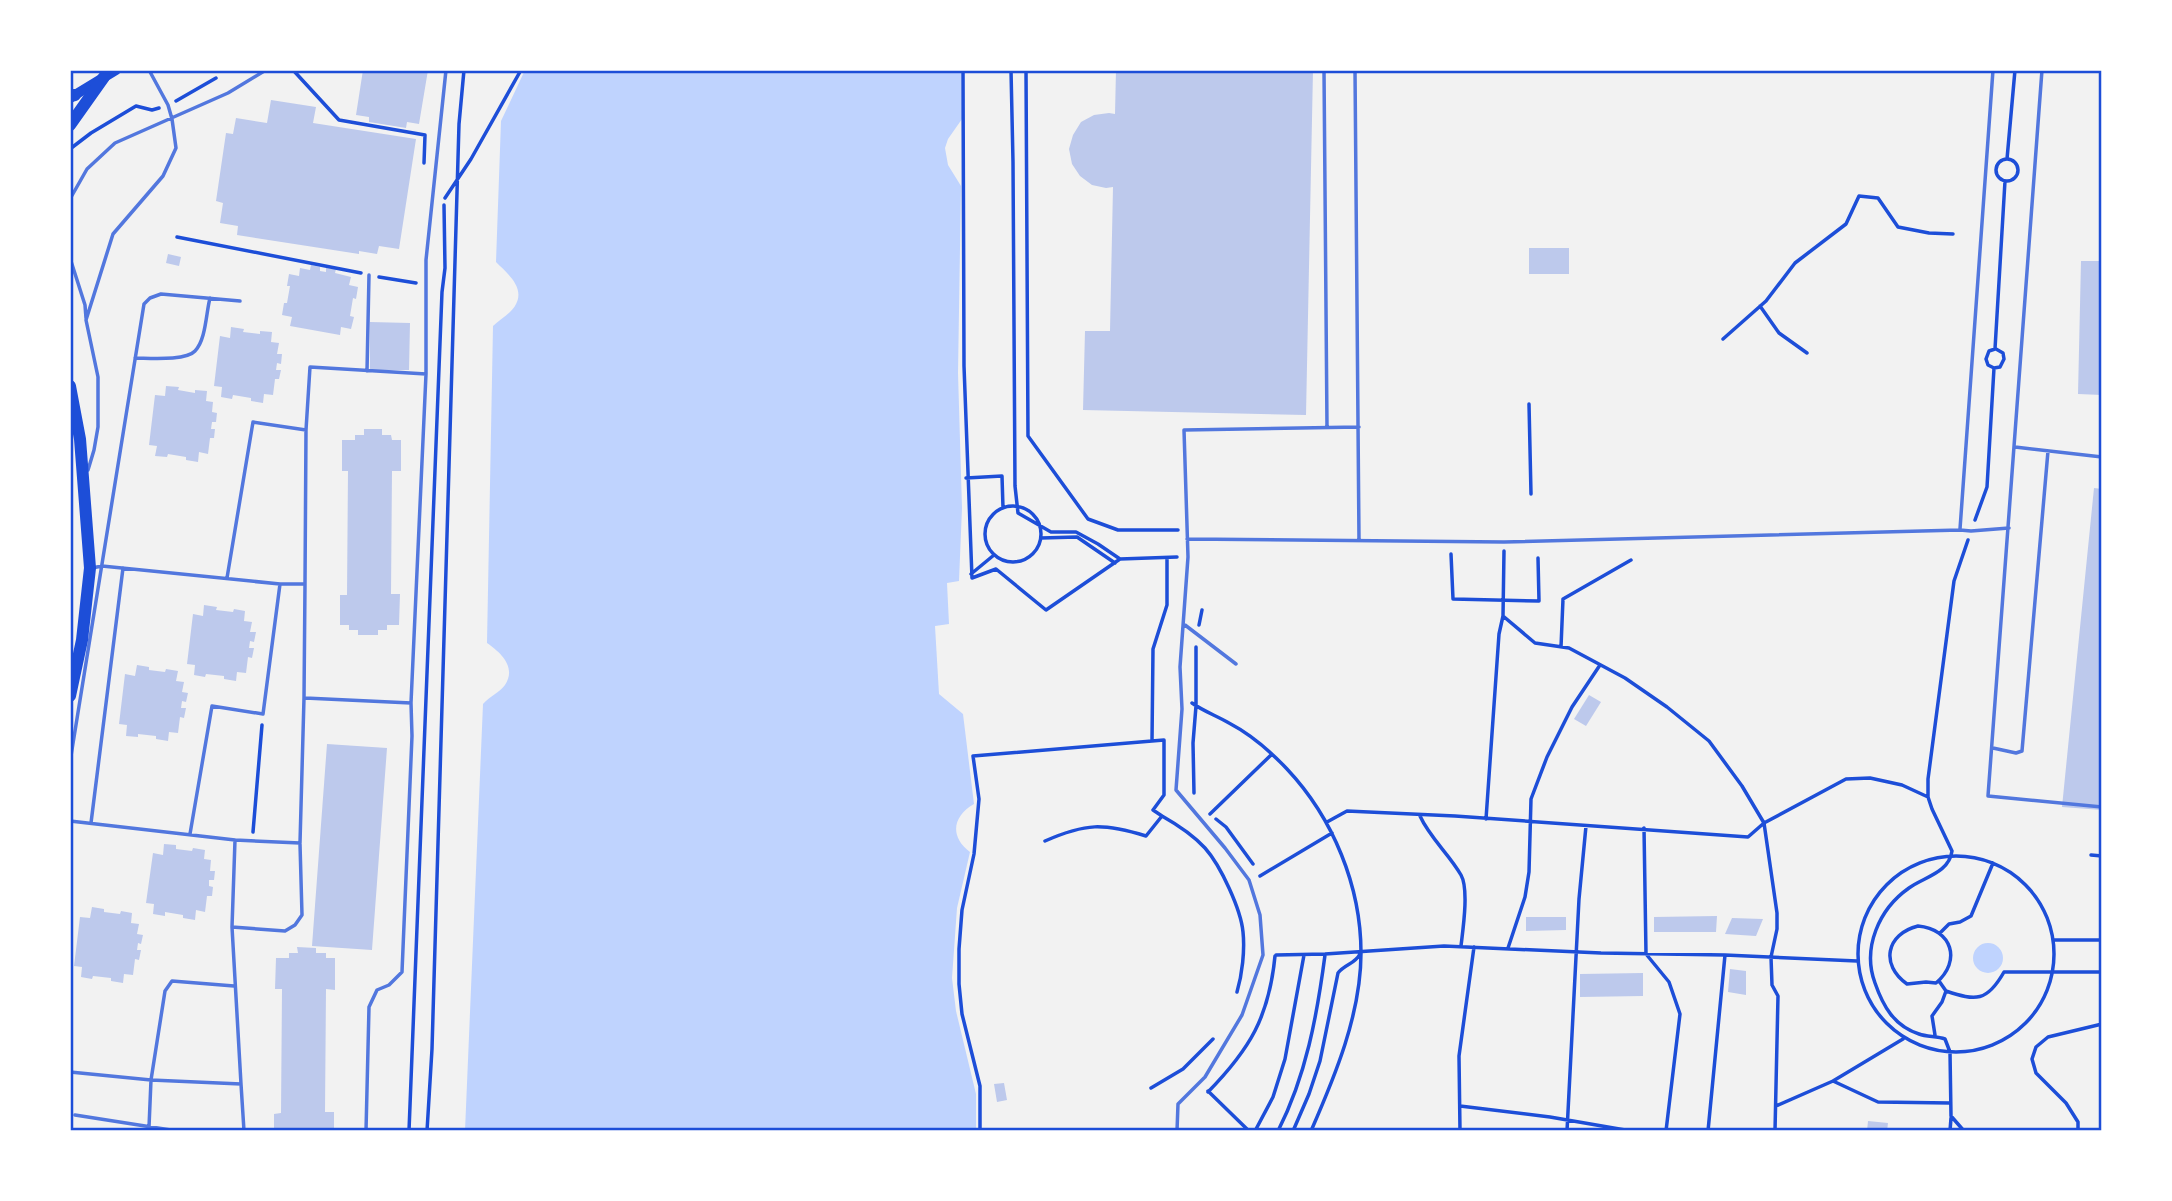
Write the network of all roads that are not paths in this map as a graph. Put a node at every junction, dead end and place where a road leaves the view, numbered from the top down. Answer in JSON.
{"nodes":[{"id":1,"x":116,"y":70,"type":"edge"},
{"id":2,"x":149,"y":70,"type":"edge"},
{"id":3,"x":266,"y":70,"type":"edge"},
{"id":4,"x":446,"y":70,"type":"edge"},
{"id":5,"x":1324,"y":70,"type":"edge"},
{"id":6,"x":1355,"y":70,"type":"edge"},
{"id":7,"x":1993,"y":70,"type":"edge"},
{"id":8,"x":2042,"y":70,"type":"edge"},
{"id":9,"x":104,"y":77,"type":"junction"},
{"id":10,"x":71,"y":97,"type":"edge"},
{"id":11,"x":172,"y":119,"type":"junction"},
{"id":12,"x":70,"y":124,"type":"edge"},
{"id":13,"x":70,"y":199,"type":"edge"},
{"id":14,"x":70,"y":258,"type":"edge"},
{"id":15,"x":369,"y":275,"type":"road end"},
{"id":16,"x":209,"y":298,"type":"junction"},
{"id":17,"x":240,"y":301,"type":"dead end"},
{"id":18,"x":86,"y":320,"type":"junction"},
{"id":19,"x":135,"y":358,"type":"junction"},
{"id":20,"x":367,"y":370,"type":"junction"},
{"id":21,"x":426,"y":374,"type":"junction"},
{"id":22,"x":70,"y":386,"type":"edge"},
{"id":23,"x":1327,"y":427,"type":"junction"},
{"id":24,"x":1359,"y":427,"type":"junction"},
{"id":25,"x":306,"y":430,"type":"junction"},
{"id":26,"x":2015,"y":447,"type":"junction"},
{"id":27,"x":2048,"y":451,"type":"junction"},
{"id":28,"x":2102,"y":457,"type":"edge"},
{"id":29,"x":84,"y":482,"type":"junction"},
{"id":30,"x":2009,"y":528,"type":"junction"},
{"id":31,"x":1960,"y":530,"type":"junction"},
{"id":32,"x":1188,"y":539,"type":"junction"},
{"id":33,"x":1359,"y":540,"type":"junction"},
{"id":34,"x":96,"y":567,"type":"junction"},
{"id":35,"x":123,"y":568,"type":"junction"},
{"id":36,"x":227,"y":578,"type":"junction"},
{"id":37,"x":280,"y":584,"type":"junction"},
{"id":38,"x":305,"y":584,"type":"junction"},
{"id":39,"x":1183,"y":625,"type":"junction"},
{"id":40,"x":1236,"y":664,"type":"dead end"},
{"id":41,"x":70,"y":696,"type":"edge"},
{"id":42,"x":304,"y":698,"type":"junction"},
{"id":43,"x":411,"y":703,"type":"junction"},
{"id":44,"x":1993,"y":748,"type":"junction"},
{"id":45,"x":70,"y":761,"type":"edge"},
{"id":46,"x":2102,"y":807,"type":"edge"},
{"id":47,"x":70,"y":821,"type":"edge"},
{"id":48,"x":91,"y":823,"type":"junction"},
{"id":49,"x":190,"y":834,"type":"junction"},
{"id":50,"x":234,"y":840,"type":"junction"},
{"id":51,"x":300,"y":843,"type":"junction"},
{"id":52,"x":232,"y":927,"type":"junction"},
{"id":53,"x":234,"y":986,"type":"junction"},
{"id":54,"x":70,"y":1072,"type":"edge"},
{"id":55,"x":151,"y":1080,"type":"junction"},
{"id":56,"x":242,"y":1084,"type":"junction"},
{"id":57,"x":75,"y":1115,"type":"dead end"},
{"id":58,"x":149,"y":1127,"type":"junction"},
{"id":59,"x":177,"y":1131,"type":"edge"},
{"id":60,"x":244,"y":1131,"type":"edge"},
{"id":61,"x":366,"y":1131,"type":"edge"},
{"id":62,"x":1177,"y":1131,"type":"edge"}],
"edges":[{"from":1,"to":9,"type":"main road"},
{"from":2,"to":11,"type":"lane"},
{"from":3,"to":11,"type":"lane"},
{"from":4,"to":21,"type":"lane"},
{"from":5,"to":23,"type":"lane"},
{"from":6,"to":24,"type":"lane"},
{"from":7,"to":31,"type":"lane"},
{"from":8,"to":26,"type":"lane"},
{"from":9,"to":10,"type":"main road"},
{"from":9,"to":12,"type":"main road"},
{"from":11,"to":13,"type":"lane"},
{"from":11,"to":18,"type":"lane"},
{"from":14,"to":18,"type":"lane"},
{"from":15,"to":20,"type":"lane"},
{"from":16,"to":17,"type":"lane"},
{"from":16,"to":19,"type":"lane"},
{"from":16,"to":19,"type":"lane"},
{"from":18,"to":29,"type":"lane"},
{"from":19,"to":34,"type":"lane"},
{"from":20,"to":21,"type":"lane"},
{"from":20,"to":25,"type":"lane"},
{"from":21,"to":43,"type":"lane"},
{"from":22,"to":29,"type":"main road"},
{"from":23,"to":24,"type":"lane"},
{"from":23,"to":32,"type":"lane"},
{"from":24,"to":33,"type":"lane"},
{"from":25,"to":36,"type":"lane"},
{"from":25,"to":38,"type":"lane"},
{"from":26,"to":27,"type":"lane"},
{"from":26,"to":30,"type":"lane"},
{"from":27,"to":28,"type":"lane"},
{"from":27,"to":44,"type":"lane"},
{"from":29,"to":34,"type":"main road"},
{"from":30,"to":31,"type":"lane"},
{"from":30,"to":44,"type":"lane"},
{"from":31,"to":33,"type":"lane"},
{"from":32,"to":33,"type":"lane"},
{"from":32,"to":39,"type":"lane"},
{"from":34,"to":35,"type":"lane"},
{"from":34,"to":41,"type":"main road"},
{"from":34,"to":45,"type":"lane"},
{"from":35,"to":36,"type":"lane"},
{"from":35,"to":48,"type":"lane"},
{"from":36,"to":37,"type":"lane"},
{"from":37,"to":38,"type":"lane"},
{"from":37,"to":49,"type":"lane"},
{"from":38,"to":42,"type":"lane"},
{"from":39,"to":40,"type":"lane"},
{"from":39,"to":62,"type":"lane"},
{"from":42,"to":43,"type":"lane"},
{"from":42,"to":51,"type":"lane"},
{"from":43,"to":61,"type":"lane"},
{"from":44,"to":46,"type":"lane"},
{"from":47,"to":48,"type":"lane"},
{"from":48,"to":49,"type":"lane"},
{"from":49,"to":50,"type":"lane"},
{"from":50,"to":51,"type":"lane"},
{"from":50,"to":52,"type":"lane"},
{"from":51,"to":52,"type":"lane"},
{"from":52,"to":53,"type":"lane"},
{"from":53,"to":55,"type":"lane"},
{"from":53,"to":56,"type":"lane"},
{"from":54,"to":55,"type":"lane"},
{"from":55,"to":56,"type":"lane"},
{"from":55,"to":58,"type":"lane"},
{"from":56,"to":60,"type":"lane"},
{"from":57,"to":58,"type":"lane"},
{"from":58,"to":59,"type":"lane"}]}
